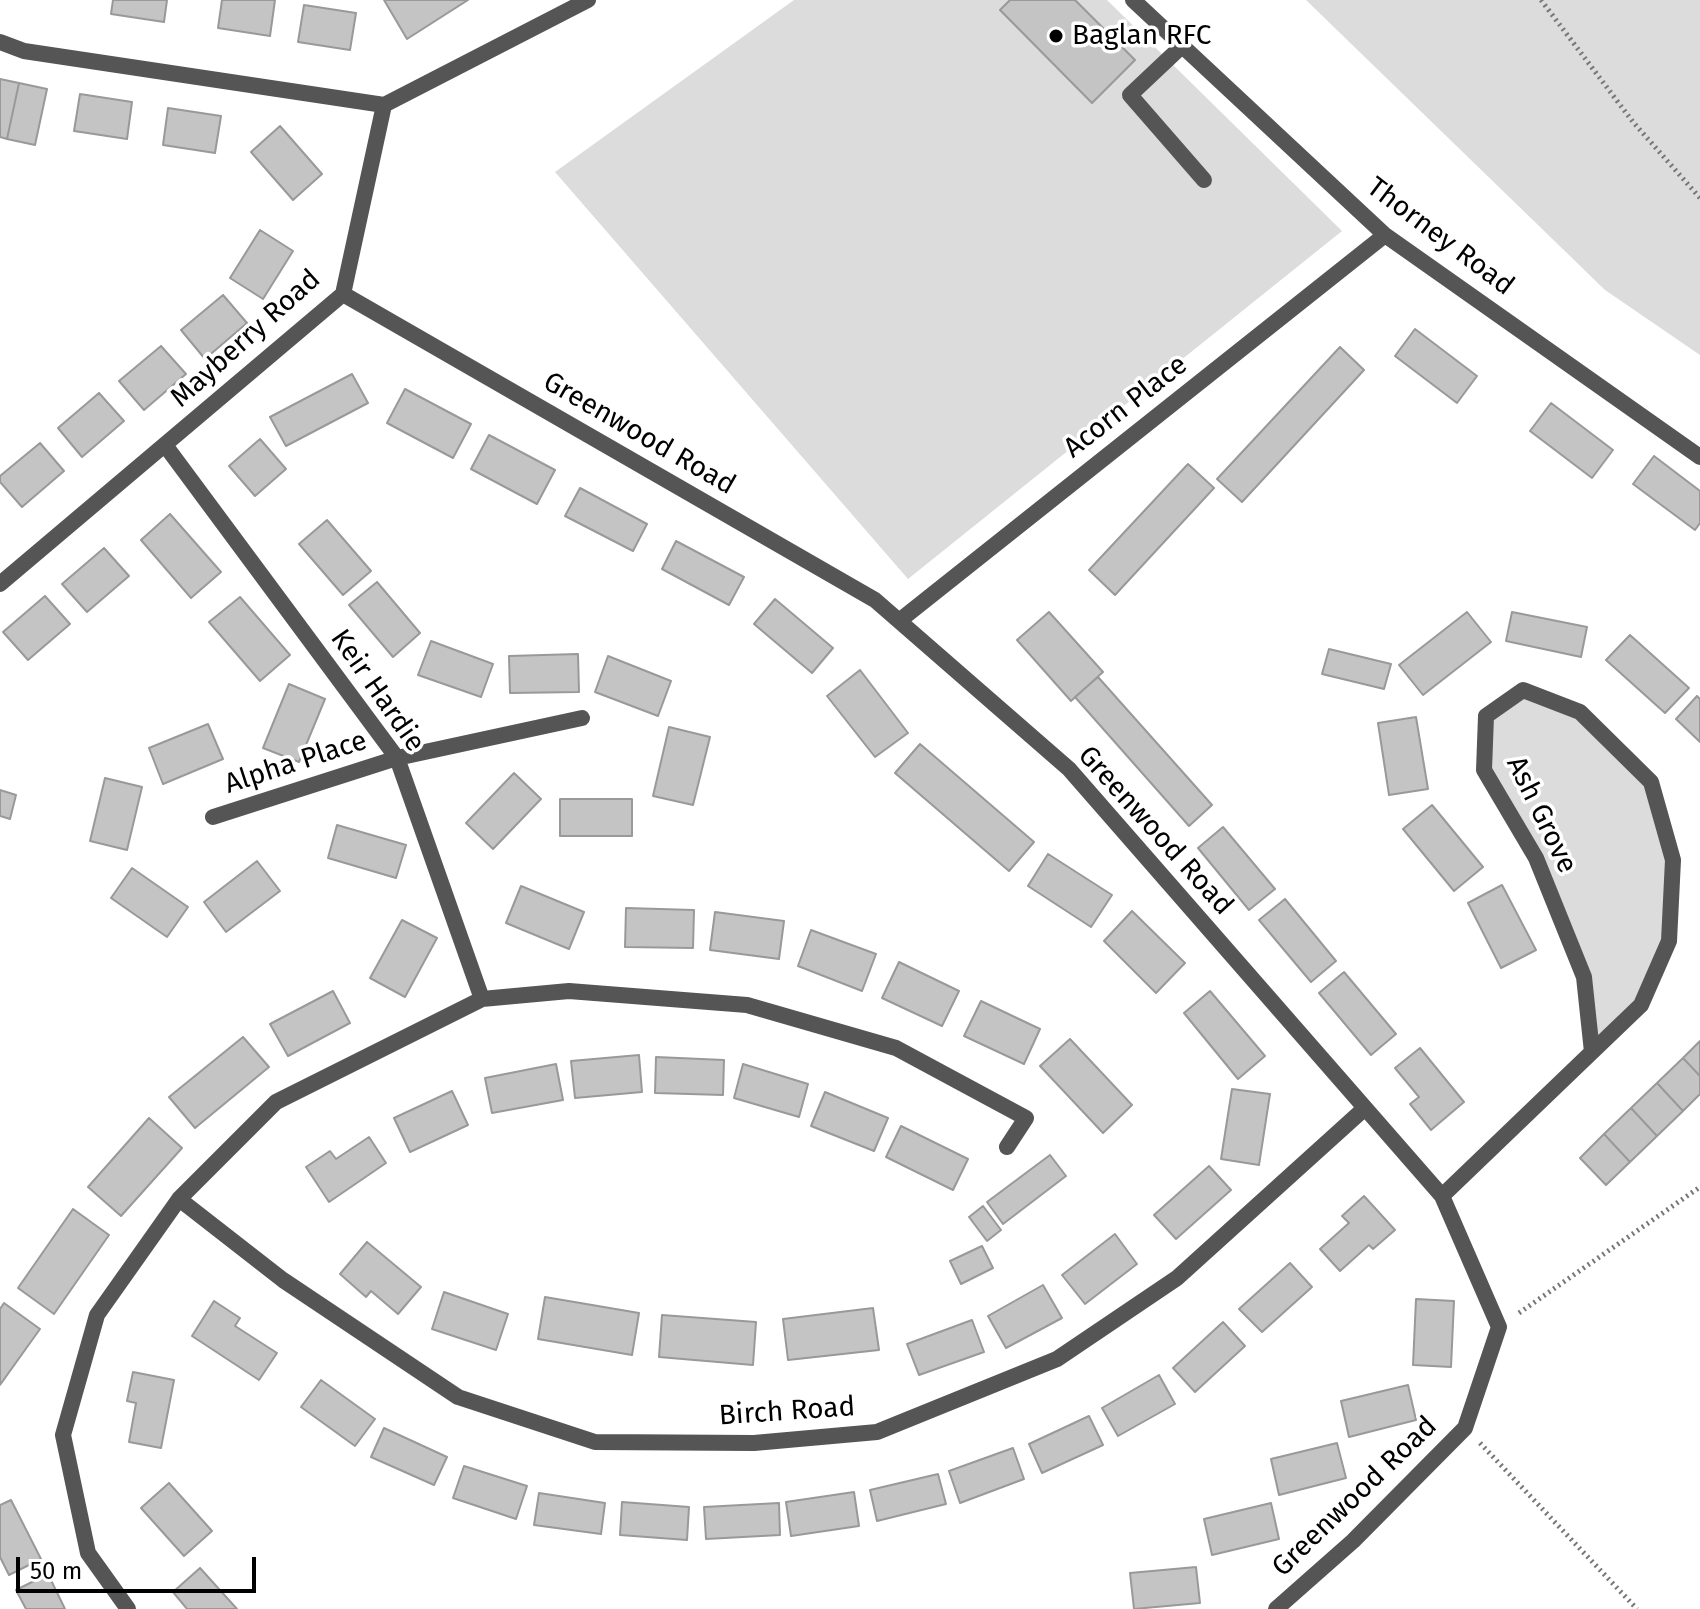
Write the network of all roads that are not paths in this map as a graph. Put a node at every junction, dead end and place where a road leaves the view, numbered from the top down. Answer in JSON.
{"nodes":[{"id":1,"x":588,"y":0,"type":"edge"},
{"id":2,"x":1133,"y":0,"type":"edge"},
{"id":3,"x":0,"y":42,"type":"edge"},
{"id":4,"x":1182,"y":46,"type":"junction"},
{"id":5,"x":384,"y":105,"type":"junction"},
{"id":6,"x":1204,"y":180,"type":"dead end"},
{"id":7,"x":1385,"y":235,"type":"junction"},
{"id":8,"x":343,"y":294,"type":"junction"},
{"id":9,"x":165,"y":445,"type":"junction"},
{"id":10,"x":1700,"y":457,"type":"edge"},
{"id":11,"x":0,"y":584,"type":"edge"},
{"id":12,"x":899,"y":621,"type":"junction"},
{"id":13,"x":582,"y":718,"type":"dead end"},
{"id":14,"x":397,"y":758,"type":"junction"},
{"id":15,"x":213,"y":817,"type":"dead end"},
{"id":16,"x":482,"y":999,"type":"junction"},
{"id":17,"x":1592,"y":1052,"type":"junction"},
{"id":18,"x":1365,"y":1108,"type":"junction"},
{"id":19,"x":1007,"y":1147,"type":"dead end"},
{"id":20,"x":1442,"y":1196,"type":"junction"},
{"id":21,"x":179,"y":1199,"type":"junction"},
{"id":22,"x":128,"y":1609,"type":"edge"},
{"id":23,"x":1276,"y":1609,"type":"edge"}],
"edges":[{"from":1,"to":5,"type":"street"},
{"from":2,"to":4,"type":"street","name":"Thorney Road"},
{"from":3,"to":5,"type":"street"},
{"from":4,"to":6,"type":"street"},
{"from":4,"to":7,"type":"street","name":"Thorney Road"},
{"from":5,"to":8,"type":"street","name":"Mayberry Road"},
{"from":7,"to":10,"type":"street","name":"Thorney Road"},
{"from":7,"to":12,"type":"street","name":"Acorn Place"},
{"from":8,"to":9,"type":"street","name":"Mayberry Road"},
{"from":8,"to":12,"type":"street","name":"Greenwood Road"},
{"from":9,"to":11,"type":"street","name":"Mayberry Road"},
{"from":9,"to":14,"type":"street","name":"Keir Hardie"},
{"from":12,"to":18,"type":"street","name":"Greenwood Road"},
{"from":13,"to":14,"type":"street","name":"Alpha Place"},
{"from":14,"to":15,"type":"street","name":"Alpha Place"},
{"from":14,"to":16,"type":"street","name":"Keir Hardie"},
{"from":16,"to":19,"type":"street"},
{"from":16,"to":21,"type":"street"},
{"from":17,"to":17,"type":"street","name":"Ash Grove"},
{"from":17,"to":20,"type":"street","name":"Ash Grove"},
{"from":18,"to":20,"type":"street","name":"Greenwood Road"},
{"from":18,"to":21,"type":"street","name":"Birch Road"},
{"from":20,"to":23,"type":"street","name":"Greenwood Road"},
{"from":21,"to":22,"type":"street"}]}
